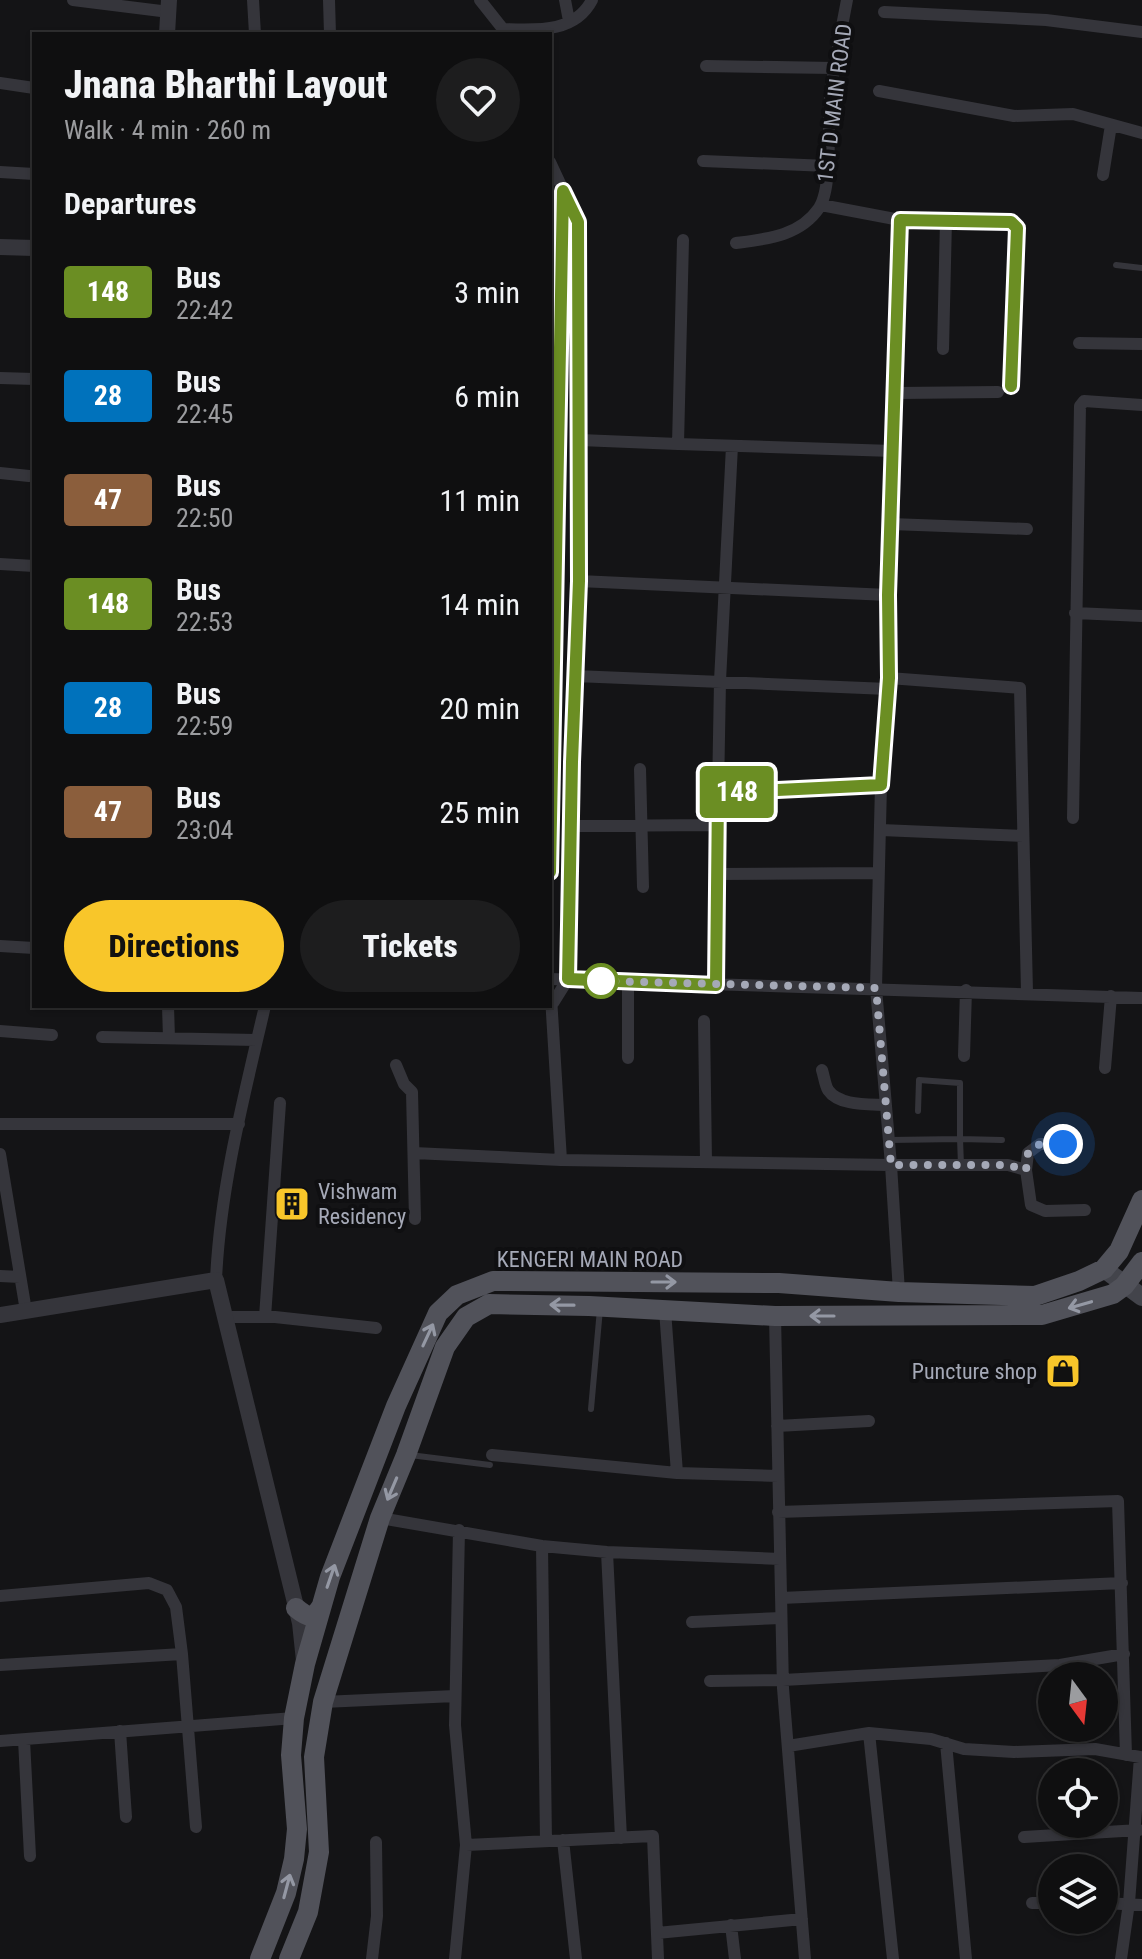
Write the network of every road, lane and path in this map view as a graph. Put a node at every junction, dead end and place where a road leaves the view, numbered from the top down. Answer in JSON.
{"nodes":[{"id":1,"x":73,"y":0,"type":"edge"},
{"id":2,"x":253,"y":0,"type":"edge"},
{"id":3,"x":329,"y":0,"type":"edge"},
{"id":4,"x":480,"y":0,"type":"edge"},
{"id":5,"x":565,"y":0,"type":"edge"},
{"id":6,"x":592,"y":0,"type":"edge"},
{"id":7,"x":847,"y":0,"type":"edge"},
{"id":8,"x":169,"y":6,"type":"edge"},
{"id":9,"x":884,"y":12,"type":"dead end"},
{"id":10,"x":569,"y":21,"type":"junction"},
{"id":11,"x":167,"y":32,"type":"edge"},
{"id":12,"x":255,"y":32,"type":"edge"},
{"id":13,"x":330,"y":32,"type":"edge"},
{"id":14,"x":506,"y":32,"type":"edge"},
{"id":15,"x":1142,"y":32,"type":"edge"},
{"id":16,"x":706,"y":66,"type":"dead end"},
{"id":17,"x":834,"y":68,"type":"junction"},
{"id":18,"x":0,"y":83,"type":"edge"},
{"id":19,"x":32,"y":88,"type":"edge"},
{"id":20,"x":879,"y":91,"type":"dead end"},
{"id":21,"x":1111,"y":125,"type":"junction"},
{"id":22,"x":1142,"y":133,"type":"edge"},
{"id":23,"x":703,"y":161,"type":"dead end"},
{"id":24,"x":552,"y":166,"type":"edge"},
{"id":25,"x":828,"y":166,"type":"junction"},
{"id":26,"x":0,"y":172,"type":"edge"},
{"id":27,"x":32,"y":174,"type":"edge"},
{"id":28,"x":1103,"y":175,"type":"dead end"},
{"id":29,"x":563,"y":191,"type":"junction"},
{"id":30,"x":821,"y":205,"type":"junction"},
{"id":31,"x":556,"y":212,"type":"edge"},
{"id":32,"x":900,"y":220,"type":"junction"},
{"id":33,"x":946,"y":220,"type":"junction"},
{"id":34,"x":578,"y":222,"type":"junction"},
{"id":35,"x":683,"y":240,"type":"dead end"},
{"id":36,"x":736,"y":243,"type":"dead end"},
{"id":37,"x":0,"y":247,"type":"edge"},
{"id":38,"x":32,"y":248,"type":"edge"},
{"id":39,"x":1116,"y":265,"type":"dead end"},
{"id":40,"x":1142,"y":268,"type":"edge"},
{"id":41,"x":1079,"y":343,"type":"dead end"},
{"id":42,"x":1142,"y":344,"type":"edge"},
{"id":43,"x":943,"y":349,"type":"dead end"},
{"id":44,"x":0,"y":378,"type":"edge"},
{"id":45,"x":32,"y":379,"type":"edge"},
{"id":46,"x":1011,"y":386,"type":"dead end"},
{"id":47,"x":998,"y":392,"type":"dead end"},
{"id":48,"x":896,"y":399,"type":"junction"},
{"id":49,"x":1142,"y":405,"type":"edge"},
{"id":50,"x":555,"y":439,"type":"edge"},
{"id":51,"x":580,"y":440,"type":"junction"},
{"id":52,"x":678,"y":444,"type":"junction"},
{"id":53,"x":732,"y":446,"type":"junction"},
{"id":54,"x":893,"y":451,"type":"junction"},
{"id":55,"x":0,"y":473,"type":"edge"},
{"id":56,"x":29,"y":476,"type":"dead end"},
{"id":57,"x":891,"y":524,"type":"junction"},
{"id":58,"x":1027,"y":529,"type":"dead end"},
{"id":59,"x":0,"y":564,"type":"edge"},
{"id":60,"x":32,"y":566,"type":"edge"},
{"id":61,"x":579,"y":581,"type":"junction"},
{"id":62,"x":724,"y":588,"type":"junction"},
{"id":63,"x":888,"y":595,"type":"junction"},
{"id":64,"x":552,"y":604,"type":"edge"},
{"id":65,"x":1075,"y":613,"type":"junction"},
{"id":66,"x":1142,"y":616,"type":"edge"},
{"id":67,"x":552,"y":675,"type":"edge"},
{"id":68,"x":575,"y":676,"type":"junction"},
{"id":69,"x":720,"y":681,"type":"junction"},
{"id":70,"x":888,"y":684,"type":"junction"},
{"id":71,"x":640,"y":769,"type":"dead end"},
{"id":72,"x":881,"y":785,"type":"junction"},
{"id":73,"x":718,"y":793,"type":"junction"},
{"id":74,"x":1073,"y":818,"type":"dead end"},
{"id":75,"x":717,"y":825,"type":"junction"},
{"id":76,"x":572,"y":826,"type":"junction"},
{"id":77,"x":642,"y":826,"type":"junction"},
{"id":78,"x":881,"y":830,"type":"junction"},
{"id":79,"x":1023,"y":836,"type":"junction"},
{"id":80,"x":877,"y":873,"type":"junction"},
{"id":81,"x":717,"y":874,"type":"junction"},
{"id":82,"x":643,"y":887,"type":"dead end"},
{"id":83,"x":0,"y":946,"type":"edge"},
{"id":84,"x":32,"y":948,"type":"edge"},
{"id":85,"x":552,"y":979,"type":"edge"},
{"id":86,"x":568,"y":979,"type":"junction"},
{"id":87,"x":628,"y":982,"type":"junction"},
{"id":88,"x":716,"y":985,"type":"junction"},
{"id":89,"x":876,"y":988,"type":"junction"},
{"id":90,"x":966,"y":990,"type":"junction"},
{"id":91,"x":1027,"y":992,"type":"junction"},
{"id":92,"x":1111,"y":996,"type":"junction"},
{"id":93,"x":552,"y":997,"type":"edge"},
{"id":94,"x":1142,"y":998,"type":"edge"},
{"id":95,"x":168,"y":1008,"type":"edge"},
{"id":96,"x":265,"y":1008,"type":"edge"},
{"id":97,"x":552,"y":1008,"type":"edge"},
{"id":98,"x":704,"y":1021,"type":"dead end"},
{"id":99,"x":0,"y":1031,"type":"edge"},
{"id":100,"x":52,"y":1035,"type":"dead end"},
{"id":101,"x":102,"y":1037,"type":"dead end"},
{"id":102,"x":169,"y":1038,"type":"junction"},
{"id":103,"x":257,"y":1040,"type":"junction"},
{"id":104,"x":964,"y":1056,"type":"dead end"},
{"id":105,"x":628,"y":1058,"type":"dead end"},
{"id":106,"x":396,"y":1065,"type":"dead end"},
{"id":107,"x":1105,"y":1068,"type":"dead end"},
{"id":108,"x":822,"y":1070,"type":"dead end"},
{"id":109,"x":280,"y":1103,"type":"dead end"},
{"id":110,"x":886,"y":1105,"type":"junction"},
{"id":111,"x":918,"y":1111,"type":"dead end"},
{"id":112,"x":0,"y":1124,"type":"edge"},
{"id":113,"x":239,"y":1124,"type":"junction"},
{"id":114,"x":960,"y":1139,"type":"junction"},
{"id":115,"x":889,"y":1140,"type":"junction"},
{"id":116,"x":1002,"y":1140,"type":"dead end"},
{"id":117,"x":1063,"y":1144,"type":"dead end"},
{"id":118,"x":414,"y":1153,"type":"junction"},
{"id":119,"x":0,"y":1154,"type":"edge"},
{"id":120,"x":561,"y":1160,"type":"junction"},
{"id":121,"x":706,"y":1162,"type":"junction"},
{"id":122,"x":891,"y":1165,"type":"junction"},
{"id":123,"x":961,"y":1165,"type":"junction"},
{"id":124,"x":1026,"y":1170,"type":"junction"},
{"id":125,"x":1142,"y":1200,"type":"edge"},
{"id":126,"x":4,"y":1208,"type":"edge"},
{"id":127,"x":1085,"y":1210,"type":"dead end"},
{"id":128,"x":415,"y":1219,"type":"dead end"},
{"id":129,"x":1119,"y":1251,"type":"junction"},
{"id":130,"x":1142,"y":1262,"type":"edge"},
{"id":131,"x":1104,"y":1269,"type":"junction"},
{"id":132,"x":0,"y":1276,"type":"edge"},
{"id":133,"x":20,"y":1277,"type":"junction"},
{"id":134,"x":216,"y":1280,"type":"junction"},
{"id":135,"x":1124,"y":1286,"type":"junction"},
{"id":136,"x":899,"y":1292,"type":"junction"},
{"id":137,"x":1142,"y":1297,"type":"edge"},
{"id":138,"x":600,"y":1306,"type":"junction"},
{"id":139,"x":665,"y":1310,"type":"junction"},
{"id":140,"x":26,"y":1311,"type":"junction"},
{"id":141,"x":0,"y":1315,"type":"edge"},
{"id":142,"x":775,"y":1316,"type":"junction"},
{"id":143,"x":225,"y":1317,"type":"junction"},
{"id":144,"x":265,"y":1317,"type":"junction"},
{"id":145,"x":376,"y":1328,"type":"dead end"},
{"id":146,"x":591,"y":1409,"type":"dead end"},
{"id":147,"x":869,"y":1421,"type":"dead end"},
{"id":148,"x":777,"y":1426,"type":"junction"},
{"id":149,"x":406,"y":1455,"type":"junction"},
{"id":150,"x":491,"y":1460,"type":"joint"},
{"id":151,"x":677,"y":1473,"type":"junction"},
{"id":152,"x":778,"y":1476,"type":"junction"},
{"id":153,"x":778,"y":1512,"type":"junction"},
{"id":154,"x":380,"y":1518,"type":"junction"},
{"id":155,"x":459,"y":1530,"type":"junction"},
{"id":156,"x":542,"y":1546,"type":"junction"},
{"id":157,"x":607,"y":1552,"type":"junction"},
{"id":158,"x":780,"y":1559,"type":"junction"},
{"id":159,"x":1122,"y":1583,"type":"junction"},
{"id":160,"x":0,"y":1596,"type":"edge"},
{"id":161,"x":781,"y":1598,"type":"junction"},
{"id":162,"x":321,"y":1607,"type":"junction"},
{"id":163,"x":296,"y":1608,"type":"junction"},
{"id":164,"x":781,"y":1618,"type":"junction"},
{"id":165,"x":692,"y":1622,"type":"dead end"},
{"id":166,"x":182,"y":1654,"type":"junction"},
{"id":167,"x":1124,"y":1654,"type":"junction"},
{"id":168,"x":305,"y":1664,"type":"junction"},
{"id":169,"x":0,"y":1665,"type":"edge"},
{"id":170,"x":783,"y":1680,"type":"junction"},
{"id":171,"x":710,"y":1681,"type":"dead end"},
{"id":172,"x":455,"y":1696,"type":"junction"},
{"id":173,"x":323,"y":1702,"type":"junction"},
{"id":174,"x":294,"y":1718,"type":"junction"},
{"id":175,"x":189,"y":1726,"type":"junction"},
{"id":176,"x":120,"y":1731,"type":"junction"},
{"id":177,"x":869,"y":1733,"type":"junction"},
{"id":178,"x":24,"y":1740,"type":"junction"},
{"id":179,"x":0,"y":1741,"type":"edge"},
{"id":180,"x":946,"y":1743,"type":"junction"},
{"id":181,"x":788,"y":1746,"type":"junction"},
{"id":182,"x":1126,"y":1755,"type":"junction"},
{"id":183,"x":1141,"y":1757,"type":"edge"},
{"id":184,"x":126,"y":1817,"type":"dead end"},
{"id":185,"x":196,"y":1827,"type":"dead end"},
{"id":186,"x":1138,"y":1830,"type":"edge"},
{"id":187,"x":1024,"y":1837,"type":"dead end"},
{"id":188,"x":621,"y":1838,"type":"junction"},
{"id":189,"x":563,"y":1840,"type":"junction"},
{"id":190,"x":546,"y":1841,"type":"junction"},
{"id":191,"x":376,"y":1842,"type":"dead end"},
{"id":192,"x":466,"y":1845,"type":"junction"},
{"id":193,"x":30,"y":1856,"type":"dead end"},
{"id":194,"x":1032,"y":1903,"type":"dead end"},
{"id":195,"x":1038,"y":1903,"type":"edge"},
{"id":196,"x":1136,"y":1904,"type":"edge"},
{"id":197,"x":802,"y":1919,"type":"junction"},
{"id":198,"x":731,"y":1925,"type":"junction"},
{"id":199,"x":657,"y":1933,"type":"junction"},
{"id":200,"x":260,"y":1959,"type":"edge"},
{"id":201,"x":289,"y":1959,"type":"edge"},
{"id":202,"x":372,"y":1959,"type":"edge"},
{"id":203,"x":455,"y":1959,"type":"edge"},
{"id":204,"x":576,"y":1959,"type":"edge"},
{"id":205,"x":658,"y":1959,"type":"edge"},
{"id":206,"x":735,"y":1959,"type":"edge"},
{"id":207,"x":805,"y":1959,"type":"edge"},
{"id":208,"x":893,"y":1959,"type":"edge"},
{"id":209,"x":966,"y":1959,"type":"edge"},
{"id":210,"x":1121,"y":1959,"type":"edge"}],
"edges":[{"from":1,"to":8,"type":"street"},
{"from":2,"to":12,"type":"street"},
{"from":3,"to":13,"type":"street"},
{"from":4,"to":14,"type":"street"},
{"from":5,"to":10,"type":"street"},
{"from":6,"to":10,"type":"street"},
{"from":7,"to":17,"type":"street","name":"1ST D MAIN ROAD"},
{"from":8,"to":11,"type":"street"},
{"from":9,"to":15,"type":"street"},
{"from":10,"to":14,"type":"street"},
{"from":16,"to":17,"type":"street"},
{"from":17,"to":25,"type":"street","name":"1ST D MAIN ROAD"},
{"from":18,"to":19,"type":"street"},
{"from":20,"to":21,"type":"street"},
{"from":21,"to":22,"type":"street"},
{"from":21,"to":28,"type":"street"},
{"from":23,"to":25,"type":"street"},
{"from":24,"to":29,"type":"street"},
{"from":25,"to":30,"type":"street","name":"1ST D MAIN ROAD"},
{"from":26,"to":27,"type":"street"},
{"from":29,"to":31,"type":"street"},
{"from":29,"to":34,"type":"street"},
{"from":30,"to":32,"type":"street"},
{"from":30,"to":36,"type":"street","name":"1ST D MAIN ROAD"},
{"from":31,"to":34,"type":"street"},
{"from":31,"to":50,"type":"street"},
{"from":32,"to":33,"type":"street"},
{"from":32,"to":48,"type":"street"},
{"from":33,"to":43,"type":"street"},
{"from":33,"to":46,"type":"street"},
{"from":34,"to":51,"type":"street"},
{"from":35,"to":52,"type":"street"},
{"from":37,"to":38,"type":"street"},
{"from":39,"to":40,"type":"lane"},
{"from":41,"to":42,"type":"street"},
{"from":44,"to":45,"type":"street"},
{"from":47,"to":48,"type":"street"},
{"from":48,"to":54,"type":"street"},
{"from":49,"to":65,"type":"street"},
{"from":50,"to":64,"type":"street"},
{"from":51,"to":52,"type":"street"},
{"from":51,"to":61,"type":"street"},
{"from":52,"to":53,"type":"street"},
{"from":53,"to":54,"type":"street"},
{"from":53,"to":62,"type":"street"},
{"from":54,"to":57,"type":"street"},
{"from":55,"to":56,"type":"street"},
{"from":57,"to":58,"type":"street"},
{"from":57,"to":63,"type":"street"},
{"from":59,"to":60,"type":"street"},
{"from":61,"to":62,"type":"street"},
{"from":61,"to":68,"type":"street"},
{"from":62,"to":63,"type":"street"},
{"from":62,"to":69,"type":"street"},
{"from":63,"to":70,"type":"street"},
{"from":64,"to":67,"type":"street"},
{"from":65,"to":66,"type":"street"},
{"from":65,"to":74,"type":"street"},
{"from":68,"to":69,"type":"street"},
{"from":68,"to":76,"type":"street"},
{"from":69,"to":70,"type":"street"},
{"from":69,"to":73,"type":"street"},
{"from":70,"to":72,"type":"street"},
{"from":70,"to":79,"type":"street"},
{"from":71,"to":77,"type":"street"},
{"from":72,"to":73,"type":"street"},
{"from":72,"to":78,"type":"street"},
{"from":73,"to":75,"type":"street"},
{"from":75,"to":77,"type":"street"},
{"from":75,"to":81,"type":"street"},
{"from":76,"to":77,"type":"street"},
{"from":76,"to":86,"type":"street"},
{"from":77,"to":82,"type":"street"},
{"from":78,"to":79,"type":"street"},
{"from":78,"to":80,"type":"street"},
{"from":79,"to":91,"type":"street"},
{"from":80,"to":81,"type":"street"},
{"from":80,"to":89,"type":"street"},
{"from":81,"to":88,"type":"street"},
{"from":83,"to":84,"type":"street"},
{"from":85,"to":86,"type":"street"},
{"from":86,"to":87,"type":"street"},
{"from":86,"to":93,"type":"street"},
{"from":87,"to":88,"type":"street"},
{"from":87,"to":105,"type":"street"},
{"from":88,"to":89,"type":"street"},
{"from":89,"to":90,"type":"street"},
{"from":89,"to":110,"type":"street"},
{"from":90,"to":91,"type":"street"},
{"from":90,"to":104,"type":"street"},
{"from":91,"to":92,"type":"street"},
{"from":92,"to":94,"type":"street"},
{"from":92,"to":107,"type":"street"},
{"from":95,"to":102,"type":"street"},
{"from":96,"to":103,"type":"street"},
{"from":97,"to":120,"type":"street"},
{"from":98,"to":121,"type":"street"},
{"from":99,"to":100,"type":"street"},
{"from":101,"to":102,"type":"street"},
{"from":102,"to":103,"type":"street"},
{"from":103,"to":113,"type":"street"},
{"from":106,"to":118,"type":"street"},
{"from":108,"to":110,"type":"street"},
{"from":109,"to":144,"type":"street"},
{"from":110,"to":115,"type":"street"},
{"from":111,"to":114,"type":"lane"},
{"from":112,"to":113,"type":"street"},
{"from":113,"to":134,"type":"street"},
{"from":114,"to":115,"type":"lane"},
{"from":114,"to":116,"type":"lane"},
{"from":114,"to":123,"type":"lane"},
{"from":115,"to":122,"type":"street"},
{"from":117,"to":124,"type":"street"},
{"from":118,"to":120,"type":"street"},
{"from":118,"to":128,"type":"street"},
{"from":119,"to":126,"type":"street"},
{"from":120,"to":121,"type":"street"},
{"from":121,"to":122,"type":"street"},
{"from":122,"to":123,"type":"street"},
{"from":122,"to":136,"type":"street"},
{"from":123,"to":124,"type":"street"},
{"from":124,"to":127,"type":"street"},
{"from":125,"to":129,"type":"main road","name":"KENGERI MAIN ROAD"},
{"from":126,"to":133,"type":"street"},
{"from":129,"to":130,"type":"main road"},
{"from":129,"to":131,"type":"main road","name":"KENGERI MAIN ROAD"},
{"from":130,"to":135,"type":"main road"},
{"from":131,"to":135,"type":"main road"},
{"from":131,"to":136,"type":"main road","name":"KENGERI MAIN ROAD"},
{"from":132,"to":133,"type":"street"},
{"from":133,"to":140,"type":"street"},
{"from":134,"to":140,"type":"street"},
{"from":134,"to":143,"type":"street"},
{"from":135,"to":137,"type":"main road"},
{"from":135,"to":142,"type":"main road","name":"KENGERI MAIN ROAD","one_way":true},
{"from":162,"to":136,"type":"main road","name":"KENGERI MAIN ROAD","one_way":true},
{"from":138,"to":139,"type":"main road","name":"KENGERI MAIN ROAD"},
{"from":138,"to":146,"type":"lane"},
{"from":138,"to":149,"type":"main road","name":"KENGERI MAIN ROAD","one_way":true},
{"from":139,"to":142,"type":"main road","name":"KENGERI MAIN ROAD"},
{"from":139,"to":151,"type":"street"},
{"from":140,"to":141,"type":"street"},
{"from":142,"to":148,"type":"street"},
{"from":143,"to":144,"type":"street"},
{"from":143,"to":163,"type":"street"},
{"from":144,"to":145,"type":"street"},
{"from":147,"to":148,"type":"street"},
{"from":148,"to":152,"type":"street"},
{"from":149,"to":150,"type":"lane"},
{"from":149,"to":154,"type":"main road","name":"KENGERI MAIN ROAD","one_way":true},
{"from":150,"to":151,"type":"street"},
{"from":151,"to":152,"type":"street"},
{"from":152,"to":153,"type":"street"},
{"from":153,"to":158,"type":"street"},
{"from":153,"to":159,"type":"street"},
{"from":154,"to":155,"type":"street"},
{"from":154,"to":173,"type":"main road","name":"KENGERI MAIN ROAD"},
{"from":155,"to":156,"type":"street"},
{"from":155,"to":172,"type":"street"},
{"from":156,"to":157,"type":"street"},
{"from":156,"to":190,"type":"street"},
{"from":157,"to":158,"type":"street"},
{"from":157,"to":188,"type":"street"},
{"from":158,"to":161,"type":"street"},
{"from":159,"to":161,"type":"street"},
{"from":159,"to":167,"type":"street"},
{"from":160,"to":166,"type":"street"},
{"from":161,"to":164,"type":"street"},
{"from":162,"to":163,"type":"main road"},
{"from":162,"to":168,"type":"main road","name":"KENGERI MAIN ROAD"},
{"from":163,"to":168,"type":"street"},
{"from":164,"to":165,"type":"street"},
{"from":164,"to":170,"type":"street"},
{"from":166,"to":169,"type":"street"},
{"from":166,"to":175,"type":"street"},
{"from":167,"to":170,"type":"street"},
{"from":167,"to":182,"type":"street"},
{"from":168,"to":174,"type":"main road","name":"KENGERI MAIN ROAD"},
{"from":170,"to":171,"type":"street"},
{"from":170,"to":181,"type":"street"},
{"from":172,"to":173,"type":"street"},
{"from":172,"to":192,"type":"street"},
{"from":173,"to":201,"type":"main road","name":"KENGERI MAIN ROAD"},
{"from":174,"to":175,"type":"street"},
{"from":200,"to":174,"type":"main road","name":"KENGERI MAIN ROAD","one_way":true},
{"from":175,"to":176,"type":"street"},
{"from":175,"to":185,"type":"street"},
{"from":176,"to":178,"type":"street"},
{"from":176,"to":184,"type":"street"},
{"from":177,"to":180,"type":"street"},
{"from":177,"to":181,"type":"street"},
{"from":177,"to":208,"type":"street"},
{"from":178,"to":179,"type":"street"},
{"from":178,"to":193,"type":"street"},
{"from":180,"to":182,"type":"street"},
{"from":180,"to":209,"type":"street"},
{"from":181,"to":197,"type":"street"},
{"from":182,"to":183,"type":"street"},
{"from":183,"to":186,"type":"street"},
{"from":186,"to":187,"type":"street"},
{"from":186,"to":196,"type":"street"},
{"from":188,"to":189,"type":"street"},
{"from":188,"to":199,"type":"street"},
{"from":189,"to":190,"type":"street"},
{"from":189,"to":204,"type":"street"},
{"from":190,"to":192,"type":"street"},
{"from":191,"to":202,"type":"street"},
{"from":192,"to":203,"type":"street"},
{"from":194,"to":195,"type":"street"},
{"from":196,"to":210,"type":"street"},
{"from":197,"to":198,"type":"street"},
{"from":197,"to":207,"type":"street"},
{"from":198,"to":199,"type":"street"},
{"from":198,"to":206,"type":"street"},
{"from":199,"to":205,"type":"street"}]}
